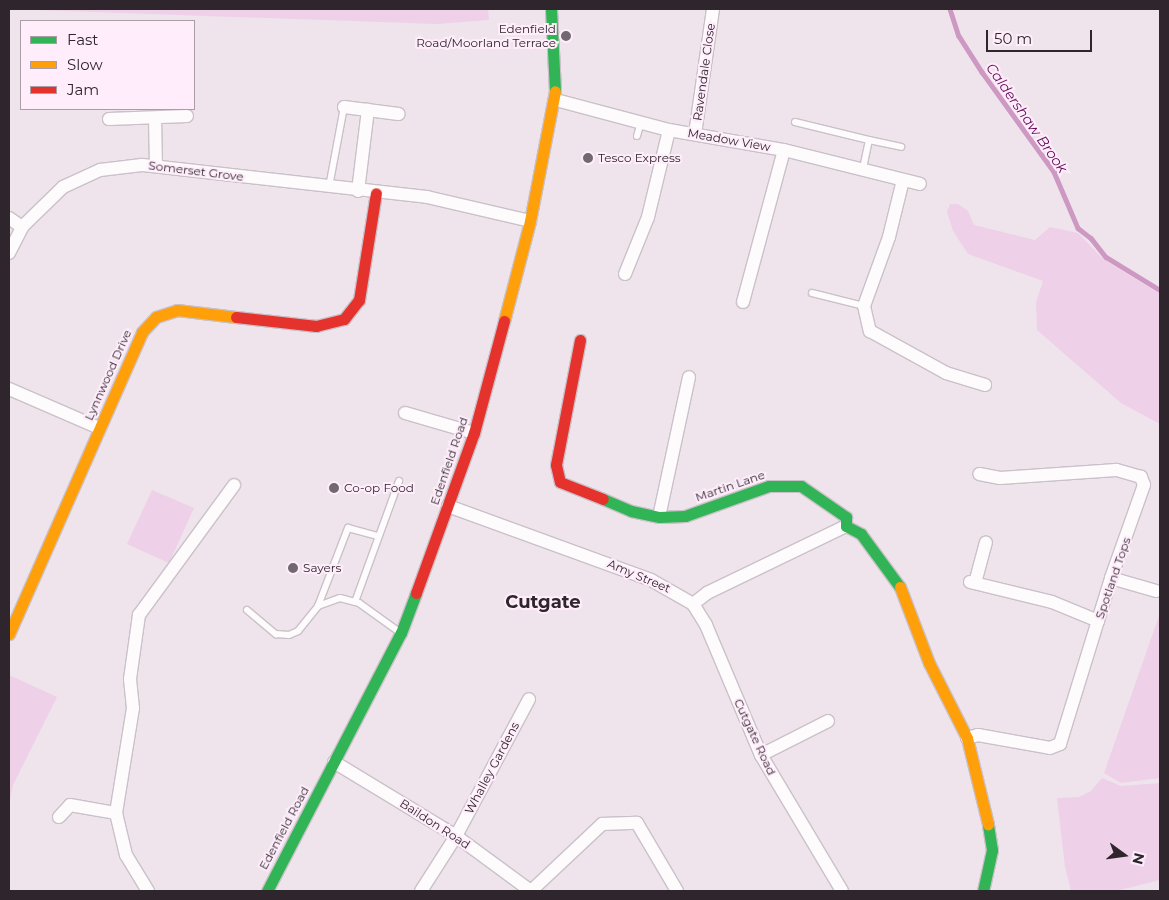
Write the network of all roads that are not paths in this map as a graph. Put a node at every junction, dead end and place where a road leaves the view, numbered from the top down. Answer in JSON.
{"nodes":[{"id":1,"x":551,"y":9,"type":"edge"},
{"id":2,"x":713,"y":9,"type":"edge"},
{"id":3,"x":556,"y":100,"type":"junction"},
{"id":4,"x":344,"y":107,"type":"joint"},
{"id":5,"x":368,"y":110,"type":"junction"},
{"id":6,"x":400,"y":114,"type":"dead end"},
{"id":7,"x":187,"y":116,"type":"dead end"},
{"id":8,"x":156,"y":118,"type":"junction"},
{"id":9,"x":108,"y":119,"type":"dead end"},
{"id":10,"x":641,"y":122,"type":"junction"},
{"id":11,"x":795,"y":122,"type":"dead end"},
{"id":12,"x":669,"y":130,"type":"junction"},
{"id":13,"x":694,"y":134,"type":"junction"},
{"id":14,"x":637,"y":136,"type":"dead end"},
{"id":15,"x":870,"y":140,"type":"junction"},
{"id":16,"x":901,"y":147,"type":"dead end"},
{"id":17,"x":784,"y":150,"type":"junction"},
{"id":18,"x":156,"y":166,"type":"junction"},
{"id":19,"x":863,"y":169,"type":"junction"},
{"id":20,"x":903,"y":180,"type":"junction"},
{"id":21,"x":920,"y":184,"type":"dead end"},
{"id":22,"x":329,"y":187,"type":"junction"},
{"id":23,"x":358,"y":191,"type":"junction"},
{"id":24,"x":376,"y":193,"type":"junction"},
{"id":25,"x":9,"y":218,"type":"edge"},
{"id":26,"x":530,"y":221,"type":"junction"},
{"id":27,"x":22,"y":227,"type":"junction"},
{"id":28,"x":9,"y":253,"type":"edge"},
{"id":29,"x":625,"y":274,"type":"dead end"},
{"id":30,"x":812,"y":293,"type":"dead end"},
{"id":31,"x":743,"y":302,"type":"dead end"},
{"id":32,"x":864,"y":306,"type":"junction"},
{"id":33,"x":580,"y":340,"type":"dead end"},
{"id":34,"x":689,"y":377,"type":"dead end"},
{"id":35,"x":985,"y":385,"type":"dead end"},
{"id":36,"x":9,"y":389,"type":"edge"},
{"id":37,"x":405,"y":413,"type":"dead end"},
{"id":38,"x":99,"y":428,"type":"junction"},
{"id":39,"x":474,"y":434,"type":"junction"},
{"id":40,"x":979,"y":474,"type":"dead end"},
{"id":41,"x":399,"y":481,"type":"dead end"},
{"id":42,"x":234,"y":485,"type":"dead end"},
{"id":43,"x":448,"y":506,"type":"junction"},
{"id":44,"x":659,"y":517,"type":"junction"},
{"id":45,"x":846,"y":526,"type":"junction"},
{"id":46,"x":378,"y":536,"type":"junction"},
{"id":47,"x":986,"y":542,"type":"dead end"},
{"id":48,"x":1111,"y":578,"type":"junction"},
{"id":49,"x":1156,"y":591,"type":"dead end"},
{"id":50,"x":354,"y":602,"type":"junction"},
{"id":51,"x":693,"y":604,"type":"junction"},
{"id":52,"x":318,"y":606,"type":"junction"},
{"id":53,"x":247,"y":610,"type":"dead end"},
{"id":54,"x":1098,"y":622,"type":"junction"},
{"id":55,"x":400,"y":633,"type":"junction"},
{"id":56,"x":9,"y":634,"type":"edge"},
{"id":57,"x":529,"y":699,"type":"dead end"},
{"id":58,"x":828,"y":721,"type":"dead end"},
{"id":59,"x":967,"y":738,"type":"junction"},
{"id":60,"x":761,"y":755,"type":"junction"},
{"id":61,"x":334,"y":762,"type":"junction"},
{"id":62,"x":116,"y":813,"type":"junction"},
{"id":63,"x":60,"y":817,"type":"dead end"},
{"id":64,"x":456,"y":836,"type":"junction"},
{"id":65,"x":148,"y":891,"type":"edge"},
{"id":66,"x":267,"y":891,"type":"edge"},
{"id":67,"x":421,"y":891,"type":"edge"},
{"id":68,"x":532,"y":891,"type":"edge"},
{"id":69,"x":677,"y":891,"type":"edge"},
{"id":70,"x":842,"y":891,"type":"edge"},
{"id":71,"x":983,"y":891,"type":"edge"}],
"edges":[{"from":1,"to":3,"type":"street","name":"Edenfield Road"},
{"from":2,"to":13,"type":"street","name":"Ravendale Close"},
{"from":3,"to":10,"type":"street","name":"Meadow View"},
{"from":3,"to":26,"type":"street","name":"Edenfield Road"},
{"from":4,"to":5,"type":"street"},
{"from":4,"to":22,"type":"lane"},
{"from":5,"to":6,"type":"street"},
{"from":5,"to":23,"type":"street"},
{"from":7,"to":8,"type":"street"},
{"from":8,"to":9,"type":"street"},
{"from":8,"to":18,"type":"street"},
{"from":10,"to":12,"type":"street","name":"Meadow View"},
{"from":10,"to":14,"type":"lane"},
{"from":11,"to":15,"type":"lane"},
{"from":12,"to":13,"type":"street","name":"Meadow View"},
{"from":12,"to":29,"type":"street"},
{"from":13,"to":17,"type":"street","name":"Meadow View"},
{"from":15,"to":16,"type":"lane"},
{"from":15,"to":19,"type":"lane"},
{"from":17,"to":19,"type":"street","name":"Meadow View"},
{"from":17,"to":31,"type":"street"},
{"from":18,"to":22,"type":"street","name":"Somerset Grove"},
{"from":18,"to":27,"type":"street","name":"Somerset Grove"},
{"from":19,"to":20,"type":"street","name":"Meadow View"},
{"from":20,"to":21,"type":"street","name":"Meadow View"},
{"from":20,"to":32,"type":"street"},
{"from":22,"to":23,"type":"street","name":"Somerset Grove"},
{"from":23,"to":24,"type":"street","name":"Somerset Grove"},
{"from":24,"to":26,"type":"street","name":"Somerset Grove"},
{"from":24,"to":38,"type":"street","name":"Lynnwood Drive"},
{"from":25,"to":27,"type":"street"},
{"from":26,"to":39,"type":"street","name":"Edenfield Road"},
{"from":27,"to":28,"type":"street","name":"Somerset Grove"},
{"from":30,"to":32,"type":"lane"},
{"from":32,"to":35,"type":"street"},
{"from":33,"to":44,"type":"street","name":"Martin Lane"},
{"from":34,"to":44,"type":"street"},
{"from":36,"to":38,"type":"street"},
{"from":37,"to":39,"type":"street"},
{"from":38,"to":56,"type":"street","name":"Lynnwood Drive"},
{"from":39,"to":43,"type":"street","name":"Edenfield Road"},
{"from":40,"to":48,"type":"street","name":"Spotland Tops"},
{"from":41,"to":46,"type":"lane"},
{"from":42,"to":62,"type":"street"},
{"from":43,"to":51,"type":"street","name":"Amy Street"},
{"from":43,"to":55,"type":"street","name":"Edenfield Road"},
{"from":44,"to":45,"type":"street","name":"Martin Lane"},
{"from":45,"to":51,"type":"street"},
{"from":45,"to":59,"type":"street","name":"Martin Lane"},
{"from":46,"to":50,"type":"lane"},
{"from":46,"to":52,"type":"lane"},
{"from":47,"to":54,"type":"street"},
{"from":48,"to":49,"type":"street"},
{"from":48,"to":54,"type":"street","name":"Spotland Tops"},
{"from":50,"to":52,"type":"lane"},
{"from":50,"to":55,"type":"lane"},
{"from":51,"to":60,"type":"street","name":"Cutgate Road"},
{"from":52,"to":53,"type":"lane"},
{"from":54,"to":59,"type":"street","name":"Spotland Tops"},
{"from":55,"to":61,"type":"street","name":"Edenfield Road"},
{"from":57,"to":64,"type":"street","name":"Whalley Gardens"},
{"from":58,"to":60,"type":"street"},
{"from":59,"to":71,"type":"street","name":"Martin Lane"},
{"from":60,"to":70,"type":"street","name":"Cutgate Road"},
{"from":61,"to":64,"type":"street","name":"Baildon Road"},
{"from":61,"to":66,"type":"street","name":"Edenfield Road"},
{"from":62,"to":63,"type":"street"},
{"from":62,"to":65,"type":"street"},
{"from":64,"to":67,"type":"street","name":"Whalley Gardens"},
{"from":64,"to":68,"type":"street","name":"Baildon Road"},
{"from":68,"to":69,"type":"street"}]}
